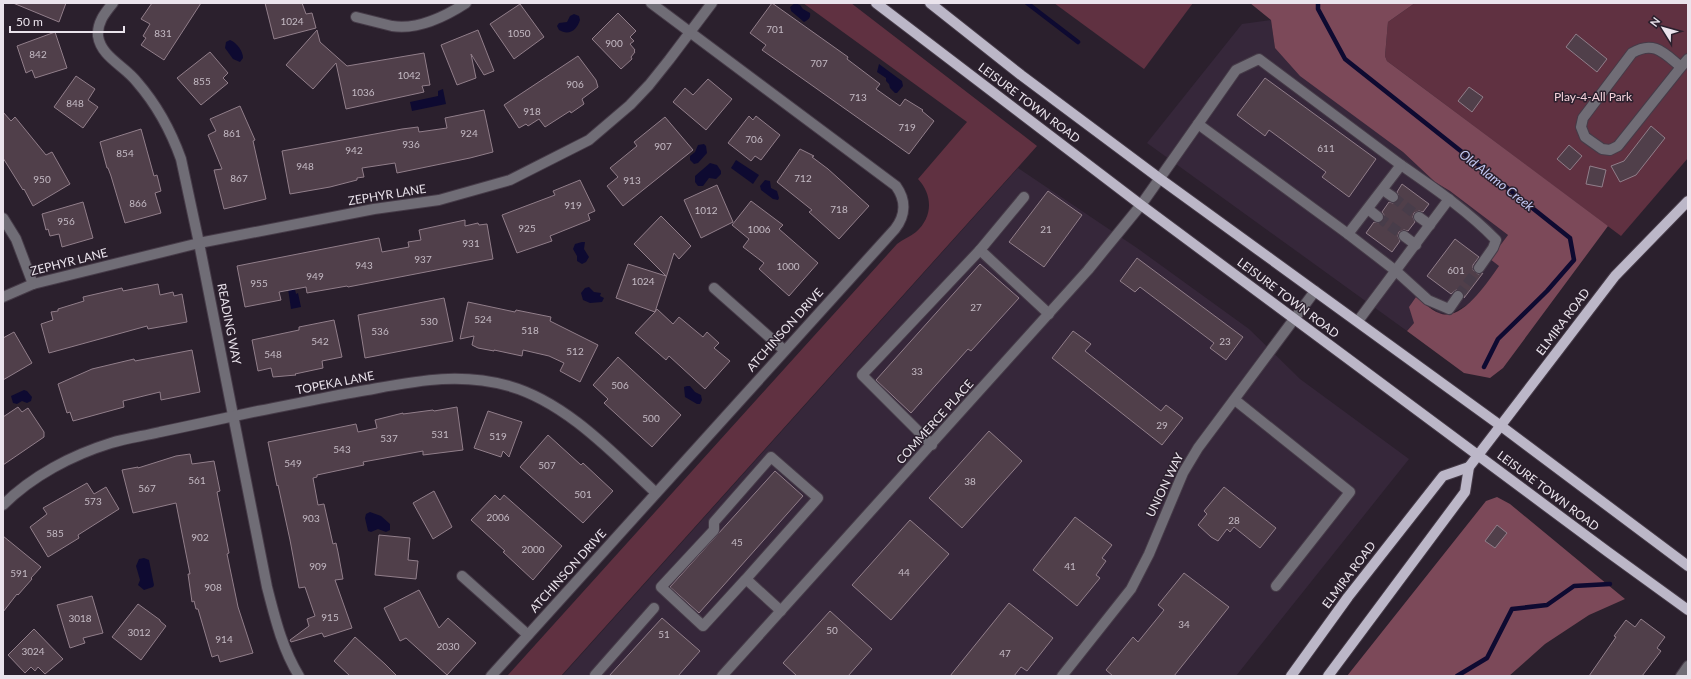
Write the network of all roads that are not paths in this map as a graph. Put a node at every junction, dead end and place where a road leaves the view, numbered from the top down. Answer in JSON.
{"nodes":[{"id":1,"x":113,"y":3,"type":"edge"},
{"id":2,"x":466,"y":3,"type":"edge"},
{"id":3,"x":651,"y":3,"type":"edge"},
{"id":4,"x":712,"y":3,"type":"edge"},
{"id":5,"x":876,"y":3,"type":"edge"},
{"id":6,"x":930,"y":3,"type":"edge"},
{"id":7,"x":356,"y":17,"type":"dead end"},
{"id":8,"x":690,"y":32,"type":"junction"},
{"id":9,"x":1688,"y":58,"type":"edge"},
{"id":10,"x":1682,"y":67,"type":"junction"},
{"id":11,"x":1198,"y":124,"type":"junction"},
{"id":12,"x":1401,"y":165,"type":"junction"},
{"id":13,"x":1159,"y":178,"type":"junction"},
{"id":14,"x":1383,"y":190,"type":"junction"},
{"id":15,"x":1024,"y":197,"type":"dead end"},
{"id":16,"x":1393,"y":197,"type":"tunnel mouth"},
{"id":17,"x":1449,"y":199,"type":"junction"},
{"id":18,"x":1688,"y":201,"type":"edge"},
{"id":19,"x":1140,"y":204,"type":"junction"},
{"id":20,"x":1368,"y":209,"type":"junction"},
{"id":21,"x":1378,"y":216,"type":"tunnel mouth"},
{"id":22,"x":1419,"y":217,"type":"tunnel mouth"},
{"id":23,"x":3,"y":218,"type":"edge"},
{"id":24,"x":1430,"y":225,"type":"junction"},
{"id":25,"x":1348,"y":234,"type":"junction"},
{"id":26,"x":1404,"y":236,"type":"tunnel mouth"},
{"id":27,"x":199,"y":243,"type":"junction"},
{"id":28,"x":1416,"y":244,"type":"junction"},
{"id":29,"x":980,"y":250,"type":"junction"},
{"id":30,"x":1479,"y":268,"type":"tunnel mouth"},
{"id":31,"x":1396,"y":271,"type":"junction"},
{"id":32,"x":33,"y":284,"type":"junction"},
{"id":33,"x":714,"y":288,"type":"dead end"},
{"id":34,"x":1315,"y":290,"type":"junction"},
{"id":35,"x":1458,"y":296,"type":"tunnel mouth"},
{"id":36,"x":3,"y":297,"type":"edge"},
{"id":37,"x":1049,"y":314,"type":"junction"},
{"id":38,"x":1294,"y":319,"type":"junction"},
{"id":39,"x":1358,"y":321,"type":"junction"},
{"id":40,"x":784,"y":350,"type":"junction"},
{"id":41,"x":1235,"y":400,"type":"junction"},
{"id":42,"x":233,"y":416,"type":"junction"},
{"id":43,"x":1501,"y":426,"type":"junction"},
{"id":44,"x":932,"y":445,"type":"junction"},
{"id":45,"x":1478,"y":455,"type":"junction"},
{"id":46,"x":1469,"y":467,"type":"junction"},
{"id":47,"x":656,"y":493,"type":"junction"},
{"id":48,"x":3,"y":505,"type":"edge"},
{"id":49,"x":1688,"y":566,"type":"edge"},
{"id":50,"x":462,"y":576,"type":"dead end"},
{"id":51,"x":746,"y":579,"type":"junction"},
{"id":52,"x":1276,"y":586,"type":"dead end"},
{"id":53,"x":654,"y":608,"type":"dead end"},
{"id":54,"x":1688,"y":610,"type":"edge"},
{"id":55,"x":781,"y":611,"type":"junction"},
{"id":56,"x":528,"y":635,"type":"junction"},
{"id":57,"x":1688,"y":666,"type":"edge"},
{"id":58,"x":299,"y":676,"type":"edge"},
{"id":59,"x":491,"y":676,"type":"edge"},
{"id":60,"x":595,"y":676,"type":"edge"},
{"id":61,"x":723,"y":676,"type":"edge"},
{"id":62,"x":1062,"y":676,"type":"edge"},
{"id":63,"x":1291,"y":676,"type":"edge"},
{"id":64,"x":1328,"y":676,"type":"edge"},
{"id":65,"x":1681,"y":676,"type":"edge"}],
"edges":[{"from":1,"to":27,"type":"street","name":"READING WAY"},
{"from":2,"to":7,"type":"street"},
{"from":3,"to":8,"type":"street","name":"ATCHINSON DRIVE"},
{"from":4,"to":8,"type":"street","name":"ZEPHYR LANE"},
{"from":5,"to":19,"type":"main road","name":"LEISURE TOWN ROAD"},
{"from":6,"to":13,"type":"main road","name":"LEISURE TOWN ROAD"},
{"from":8,"to":27,"type":"street","name":"ZEPHYR LANE"},
{"from":8,"to":40,"type":"street","name":"ATCHINSON DRIVE"},
{"from":9,"to":10,"type":"street"},
{"from":10,"to":10,"type":"street"},
{"from":11,"to":12,"type":"street","name":"COMMERCE PLACE"},
{"from":11,"to":13,"type":"street","name":"COMMERCE PLACE"},
{"from":11,"to":25,"type":"street"},
{"from":12,"to":14,"type":"street"},
{"from":12,"to":17,"type":"street"},
{"from":13,"to":19,"type":"street","name":"COMMERCE PLACE"},
{"from":13,"to":34,"type":"main road","name":"LEISURE TOWN ROAD"},
{"from":14,"to":16,"type":"street"},
{"from":14,"to":20,"type":"street"},
{"from":15,"to":29,"type":"street"},
{"from":17,"to":24,"type":"street"},
{"from":17,"to":30,"type":"street"},
{"from":18,"to":43,"type":"main road","name":"ELMIRA ROAD"},
{"from":19,"to":37,"type":"street","name":"COMMERCE PLACE"},
{"from":19,"to":38,"type":"main road","name":"LEISURE TOWN ROAD"},
{"from":20,"to":21,"type":"street"},
{"from":20,"to":25,"type":"street"},
{"from":22,"to":24,"type":"street"},
{"from":23,"to":32,"type":"street"},
{"from":24,"to":28,"type":"street"},
{"from":25,"to":31,"type":"street"},
{"from":26,"to":28,"type":"street"},
{"from":27,"to":32,"type":"street","name":"ZEPHYR LANE"},
{"from":27,"to":42,"type":"street","name":"READING WAY"},
{"from":28,"to":31,"type":"street"},
{"from":29,"to":37,"type":"street"},
{"from":29,"to":44,"type":"street"},
{"from":31,"to":35,"type":"street"},
{"from":31,"to":39,"type":"street"},
{"from":32,"to":36,"type":"street","name":"ZEPHYR LANE"},
{"from":33,"to":40,"type":"street"},
{"from":34,"to":38,"type":"street","name":"UNION WAY"},
{"from":34,"to":39,"type":"main road","name":"LEISURE TOWN ROAD"},
{"from":37,"to":44,"type":"street","name":"COMMERCE PLACE"},
{"from":38,"to":41,"type":"street","name":"UNION WAY"},
{"from":38,"to":45,"type":"main road","name":"LEISURE TOWN ROAD"},
{"from":39,"to":43,"type":"main road","name":"LEISURE TOWN ROAD"},
{"from":40,"to":47,"type":"street","name":"ATCHINSON DRIVE"},
{"from":41,"to":52,"type":"street"},
{"from":41,"to":62,"type":"street","name":"UNION WAY"},
{"from":42,"to":47,"type":"street","name":"TOPEKA LANE"},
{"from":42,"to":48,"type":"street","name":"TOPEKA LANE"},
{"from":42,"to":58,"type":"street","name":"READING WAY"},
{"from":43,"to":45,"type":"main road","name":"ELMIRA ROAD"},
{"from":43,"to":49,"type":"main road","name":"LEISURE TOWN ROAD"},
{"from":44,"to":55,"type":"street","name":"COMMERCE PLACE"},
{"from":45,"to":46,"type":"main road","name":"ELMIRA ROAD"},
{"from":45,"to":54,"type":"main road","name":"LEISURE TOWN ROAD"},
{"from":46,"to":63,"type":"main road","name":"ELMIRA ROAD"},
{"from":46,"to":64,"type":"main road","name":"ELMIRA ROAD"},
{"from":47,"to":56,"type":"street","name":"ATCHINSON DRIVE"},
{"from":50,"to":56,"type":"street"},
{"from":51,"to":51,"type":"street"},
{"from":51,"to":55,"type":"street"},
{"from":53,"to":60,"type":"street"},
{"from":55,"to":61,"type":"street","name":"COMMERCE PLACE"},
{"from":56,"to":59,"type":"street","name":"ATCHINSON DRIVE"},
{"from":57,"to":65,"type":"street"}]}
